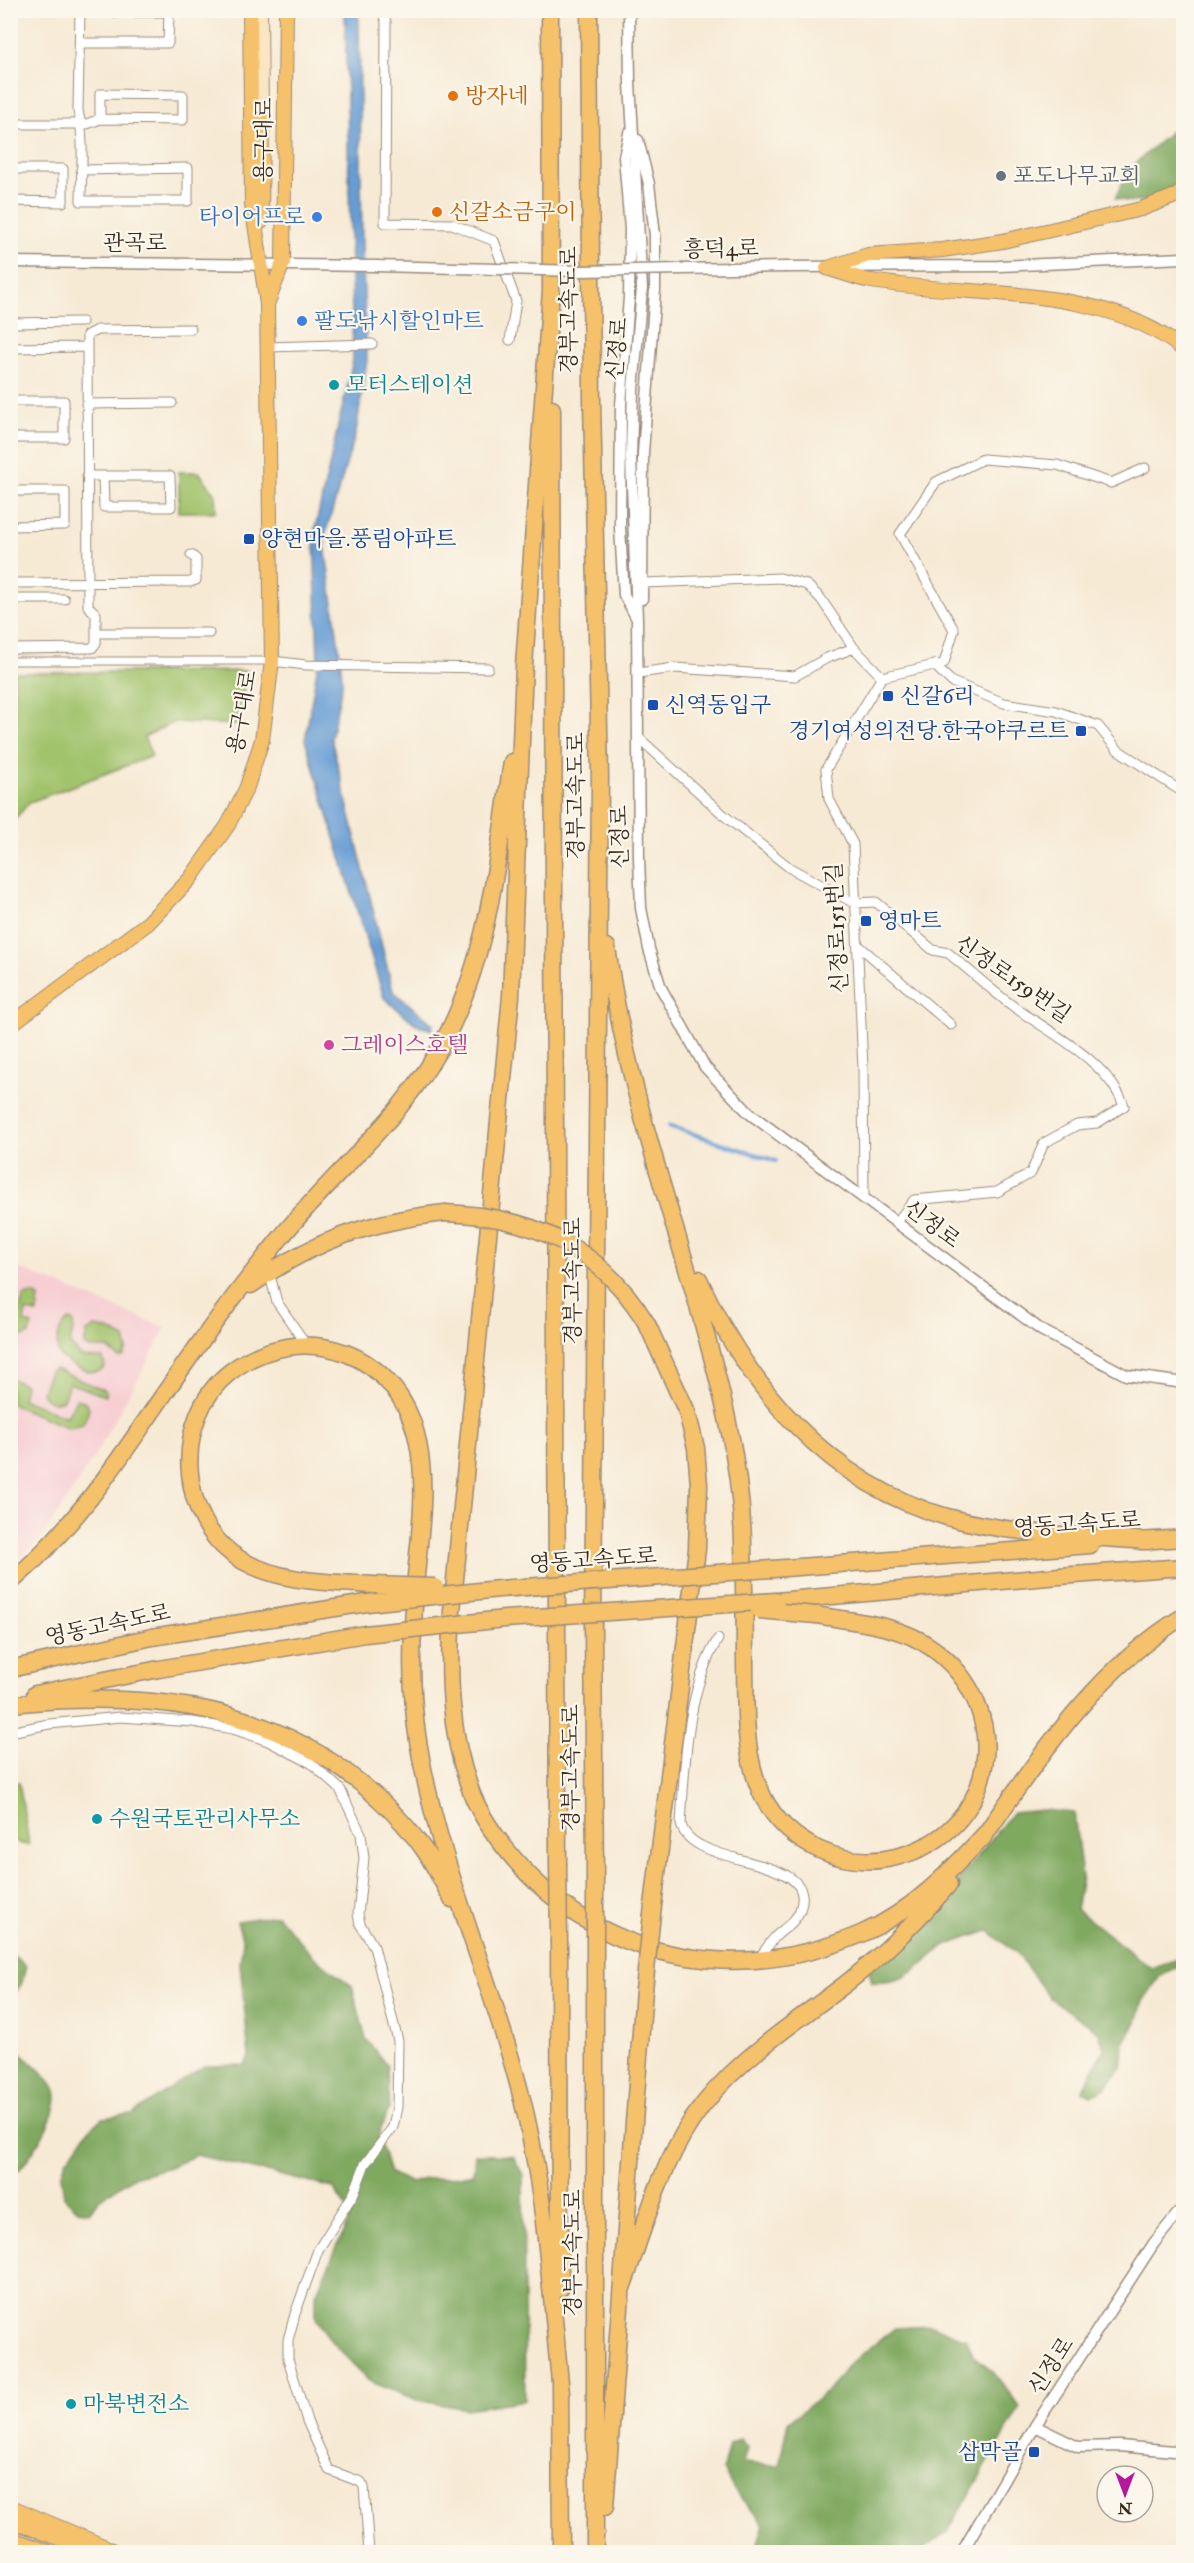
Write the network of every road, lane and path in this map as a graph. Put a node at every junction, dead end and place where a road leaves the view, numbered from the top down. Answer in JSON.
{"nodes":[{"id":1,"x":250,"y":10,"type":"edge"},
{"id":2,"x":261,"y":10,"type":"edge"},
{"id":3,"x":286,"y":10,"type":"edge"},
{"id":4,"x":382,"y":10,"type":"edge"},
{"id":5,"x":550,"y":10,"type":"edge"},
{"id":6,"x":589,"y":10,"type":"edge"},
{"id":7,"x":630,"y":10,"type":"edge"},
{"id":8,"x":80,"y":11,"type":"edge"},
{"id":9,"x":80,"y":43,"type":"junction"},
{"id":10,"x":632,"y":116,"type":"junction"},
{"id":11,"x":262,"y":117,"type":"joint"},
{"id":12,"x":100,"y":119,"type":"junction"},
{"id":13,"x":10,"y":124,"type":"edge"},
{"id":14,"x":81,"y":124,"type":"junction"},
{"id":15,"x":10,"y":169,"type":"edge"},
{"id":16,"x":81,"y":170,"type":"junction"},
{"id":17,"x":1184,"y":190,"type":"edge"},
{"id":18,"x":10,"y":201,"type":"edge"},
{"id":19,"x":1184,"y":258,"type":"edge"},
{"id":20,"x":10,"y":262,"type":"edge"},
{"id":21,"x":260,"y":263,"type":"junction"},
{"id":22,"x":284,"y":263,"type":"junction"},
{"id":23,"x":827,"y":268,"type":"junction"},
{"id":24,"x":551,"y":290,"type":"junction"},
{"id":25,"x":267,"y":304,"type":"junction"},
{"id":26,"x":82,"y":322,"type":"dead end"},
{"id":27,"x":10,"y":323,"type":"edge"},
{"id":28,"x":191,"y":329,"type":"dead end"},
{"id":29,"x":510,"y":340,"type":"dead end"},
{"id":30,"x":372,"y":344,"type":"dead end"},
{"id":31,"x":86,"y":347,"type":"junction"},
{"id":32,"x":267,"y":347,"type":"junction"},
{"id":33,"x":10,"y":348,"type":"edge"},
{"id":34,"x":1184,"y":350,"type":"edge"},
{"id":35,"x":10,"y":401,"type":"edge"},
{"id":36,"x":172,"y":403,"type":"dead end"},
{"id":37,"x":86,"y":404,"type":"junction"},
{"id":38,"x":10,"y":438,"type":"edge"},
{"id":39,"x":1145,"y":468,"type":"dead end"},
{"id":40,"x":87,"y":476,"type":"junction"},
{"id":41,"x":103,"y":476,"type":"junction"},
{"id":42,"x":10,"y":491,"type":"edge"},
{"id":43,"x":10,"y":526,"type":"edge"},
{"id":44,"x":191,"y":555,"type":"dead end"},
{"id":45,"x":10,"y":583,"type":"edge"},
{"id":46,"x":88,"y":583,"type":"junction"},
{"id":47,"x":644,"y":583,"type":"junction"},
{"id":48,"x":64,"y":598,"type":"dead end"},
{"id":49,"x":10,"y":599,"type":"edge"},
{"id":50,"x":637,"y":620,"type":"junction"},
{"id":51,"x":96,"y":633,"type":"junction"},
{"id":52,"x":209,"y":633,"type":"dead end"},
{"id":53,"x":854,"y":648,"type":"junction"},
{"id":54,"x":10,"y":649,"type":"edge"},
{"id":55,"x":10,"y":661,"type":"edge"},
{"id":56,"x":272,"y":661,"type":"junction"},
{"id":57,"x":934,"y":665,"type":"junction"},
{"id":58,"x":524,"y":666,"type":"junction"},
{"id":59,"x":488,"y":668,"type":"dead end"},
{"id":60,"x":638,"y":673,"type":"junction"},
{"id":61,"x":882,"y":678,"type":"junction"},
{"id":62,"x":639,"y":738,"type":"junction"},
{"id":63,"x":1184,"y":793,"type":"edge"},
{"id":64,"x":599,"y":853,"type":"junction"},
{"id":65,"x":854,"y":903,"type":"junction"},
{"id":66,"x":858,"y":945,"type":"junction"},
{"id":67,"x":10,"y":1025,"type":"edge"},
{"id":68,"x":951,"y":1025,"type":"dead end"},
{"id":69,"x":864,"y":1198,"type":"junction"},
{"id":70,"x":667,"y":1200,"type":"junction"},
{"id":71,"x":897,"y":1222,"type":"junction"},
{"id":72,"x":270,"y":1272,"type":"junction"},
{"id":73,"x":209,"y":1328,"type":"junction"},
{"id":74,"x":307,"y":1347,"type":"junction"},
{"id":75,"x":1184,"y":1383,"type":"edge"},
{"id":76,"x":1184,"y":1538,"type":"edge"},
{"id":77,"x":1150,"y":1541,"type":"junction"},
{"id":78,"x":1184,"y":1568,"type":"edge"},
{"id":79,"x":10,"y":1582,"type":"edge"},
{"id":80,"x":499,"y":1589,"type":"junction"},
{"id":81,"x":698,"y":1605,"type":"junction"},
{"id":82,"x":1184,"y":1616,"type":"edge"},
{"id":83,"x":718,"y":1639,"type":"dead end"},
{"id":84,"x":10,"y":1669,"type":"edge"},
{"id":85,"x":10,"y":1699,"type":"edge"},
{"id":86,"x":10,"y":1704,"type":"edge"},
{"id":87,"x":10,"y":1732,"type":"edge"},
{"id":88,"x":987,"y":1832,"type":"junction"},
{"id":89,"x":472,"y":1938,"type":"junction"},
{"id":90,"x":758,"y":1960,"type":"junction"},
{"id":91,"x":1184,"y":2206,"type":"edge"},
{"id":92,"x":622,"y":2288,"type":"junction"},
{"id":93,"x":561,"y":2392,"type":"junction"},
{"id":94,"x":1035,"y":2426,"type":"junction"},
{"id":95,"x":1184,"y":2452,"type":"edge"},
{"id":96,"x":10,"y":2507,"type":"edge"},
{"id":97,"x":10,"y":2520,"type":"edge"},
{"id":98,"x":65,"y":2529,"type":"junction"},
{"id":99,"x":10,"y":2539,"type":"edge"},
{"id":100,"x":10,"y":2548,"type":"edge"},
{"id":101,"x":24,"y":2553,"type":"edge"},
{"id":102,"x":48,"y":2553,"type":"edge"},
{"id":103,"x":99,"y":2553,"type":"edge"},
{"id":104,"x":116,"y":2553,"type":"edge"},
{"id":105,"x":128,"y":2553,"type":"edge"},
{"id":106,"x":369,"y":2553,"type":"edge"},
{"id":107,"x":561,"y":2553,"type":"edge"},
{"id":108,"x":595,"y":2553,"type":"edge"},
{"id":109,"x":601,"y":2553,"type":"edge"},
{"id":110,"x":962,"y":2553,"type":"edge"}],
"edges":[{"from":1,"to":21,"type":"main road","name":"용구대로"},
{"from":2,"to":11,"type":"main road"},
{"from":3,"to":22,"type":"main road","name":"용구대로"},
{"from":4,"to":29,"type":"street"},
{"from":5,"to":24,"type":"highway","name":"경부고속도로"},
{"from":6,"to":64,"type":"highway","name":"경부고속도로"},
{"from":7,"to":10,"type":"street","name":"신정로"},
{"from":8,"to":9,"type":"street"},
{"from":8,"to":9,"type":"street"},
{"from":9,"to":14,"type":"street"},
{"from":10,"to":47,"type":"street"},
{"from":10,"to":50,"type":"street","name":"신정로"},
{"from":10,"to":50,"type":"street"},
{"from":11,"to":21,"type":"main road","name":"용구대로"},
{"from":12,"to":12,"type":"street"},
{"from":12,"to":14,"type":"street"},
{"from":13,"to":14,"type":"street"},
{"from":14,"to":16,"type":"street"},
{"from":15,"to":18,"type":"street"},
{"from":16,"to":16,"type":"street"},
{"from":17,"to":23,"type":"main road"},
{"from":19,"to":23,"type":"street","name":"흥덕4로"},
{"from":20,"to":21,"type":"street","name":"관곡로"},
{"from":21,"to":22,"type":"street","name":"흥덕4로"},
{"from":21,"to":25,"type":"main road","name":"용구대로"},
{"from":22,"to":23,"type":"street","name":"흥덕4로","bridge":true},
{"from":22,"to":25,"type":"main road","name":"용구대로"},
{"from":23,"to":34,"type":"main road"},
{"from":24,"to":58,"type":"highway"},
{"from":24,"to":93,"type":"highway","name":"경부고속도로","bridge":true},
{"from":25,"to":32,"type":"main road","name":"용구대로"},
{"from":26,"to":27,"type":"street"},
{"from":28,"to":31,"type":"street"},
{"from":30,"to":32,"type":"street"},
{"from":31,"to":33,"type":"street"},
{"from":31,"to":37,"type":"street"},
{"from":32,"to":56,"type":"main road","name":"용구대로"},
{"from":35,"to":38,"type":"street"},
{"from":36,"to":37,"type":"street"},
{"from":37,"to":40,"type":"street"},
{"from":39,"to":57,"type":"street"},
{"from":40,"to":41,"type":"street"},
{"from":40,"to":46,"type":"street"},
{"from":41,"to":41,"type":"street"},
{"from":42,"to":43,"type":"street"},
{"from":44,"to":46,"type":"street"},
{"from":45,"to":46,"type":"street"},
{"from":46,"to":51,"type":"street"},
{"from":47,"to":50,"type":"street"},
{"from":47,"to":53,"type":"street"},
{"from":48,"to":49,"type":"street"},
{"from":50,"to":60,"type":"street","name":"신정로"},
{"from":51,"to":52,"type":"street"},
{"from":51,"to":54,"type":"street"},
{"from":53,"to":60,"type":"street"},
{"from":53,"to":61,"type":"street"},
{"from":55,"to":56,"type":"street"},
{"from":56,"to":59,"type":"street"},
{"from":56,"to":67,"type":"main road","name":"용구대로"},
{"from":57,"to":61,"type":"street"},
{"from":57,"to":63,"type":"street"},
{"from":58,"to":73,"type":"highway"},
{"from":58,"to":90,"type":"highway"},
{"from":60,"to":62,"type":"street","name":"신정로"},
{"from":61,"to":65,"type":"street","name":"신정로151번길"},
{"from":62,"to":65,"type":"street","name":"신정로159번길"},
{"from":62,"to":69,"type":"street","name":"신정로"},
{"from":64,"to":70,"type":"highway"},
{"from":64,"to":108,"type":"highway","name":"경부고속도로","bridge":true},
{"from":65,"to":66,"type":"street","name":"신정로151번길"},
{"from":65,"to":71,"type":"street","name":"신정로159번길"},
{"from":66,"to":68,"type":"street"},
{"from":66,"to":69,"type":"street","name":"신정로151번길"},
{"from":69,"to":71,"type":"street","name":"신정로"},
{"from":70,"to":77,"type":"highway"},
{"from":70,"to":81,"type":"highway","bridge":true},
{"from":71,"to":75,"type":"street","name":"신정로"},
{"from":72,"to":73,"type":"highway"},
{"from":72,"to":74,"type":"street"},
{"from":72,"to":92,"type":"highway","bridge":true},
{"from":73,"to":79,"type":"highway"},
{"from":74,"to":80,"type":"highway","bridge":true},
{"from":74,"to":89,"type":"highway"},
{"from":76,"to":77,"type":"highway","name":"영동고속도로"},
{"from":77,"to":80,"type":"highway","name":"영동고속도로","bridge":true},
{"from":78,"to":81,"type":"highway","bridge":true},
{"from":80,"to":84,"type":"highway","name":"영동고속도로","bridge":true},
{"from":81,"to":85,"type":"highway","bridge":true},
{"from":82,"to":88,"type":"highway"},
{"from":83,"to":90,"type":"street"},
{"from":86,"to":89,"type":"highway"},
{"from":87,"to":106,"type":"street"},
{"from":88,"to":90,"type":"highway"},
{"from":88,"to":92,"type":"highway"},
{"from":89,"to":93,"type":"highway"},
{"from":91,"to":94,"type":"street","name":"신정로"},
{"from":92,"to":109,"type":"highway"},
{"from":93,"to":107,"type":"highway","name":"경부고속도로"},
{"from":94,"to":95,"type":"street"},
{"from":94,"to":110,"type":"street","name":"신정로"},
{"from":96,"to":98,"type":"highway"},
{"from":97,"to":103,"type":"highway"},
{"from":98,"to":104,"type":"highway"},
{"from":98,"to":105,"type":"street"},
{"from":99,"to":102,"type":"highway"},
{"from":100,"to":101,"type":"highway"}]}
